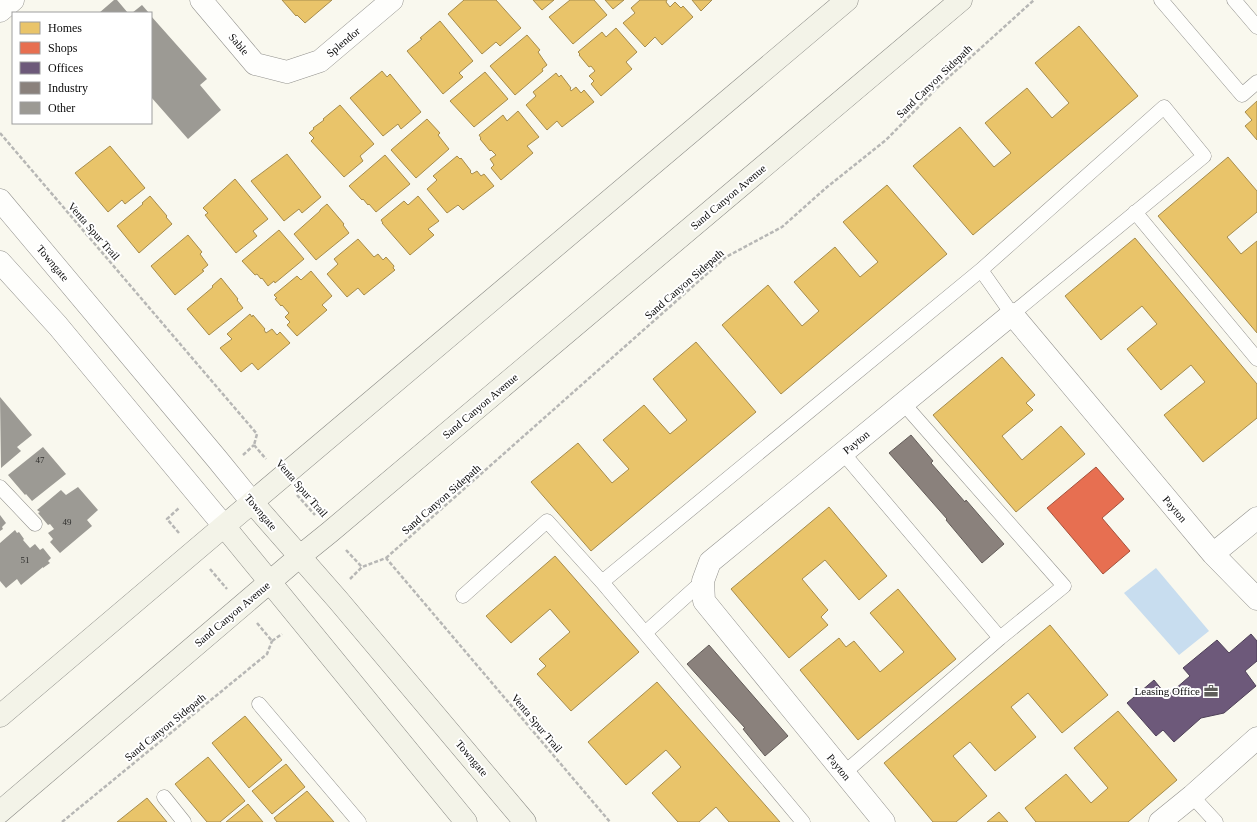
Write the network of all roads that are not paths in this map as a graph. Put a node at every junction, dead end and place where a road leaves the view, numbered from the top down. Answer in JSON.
{"nodes":[{"id":1,"x":13,"y":0,"type":"edge"},
{"id":2,"x":201,"y":0,"type":"edge"},
{"id":3,"x":392,"y":0,"type":"edge"},
{"id":4,"x":847,"y":0,"type":"edge"},
{"id":5,"x":961,"y":0,"type":"edge"},
{"id":6,"x":1161,"y":0,"type":"edge"},
{"id":7,"x":1234,"y":0,"type":"edge"},
{"id":8,"x":0,"y":11,"type":"edge"},
{"id":9,"x":1257,"y":27,"type":"edge"},
{"id":10,"x":287,"y":72,"type":"joint"},
{"id":11,"x":1257,"y":82,"type":"edge"},
{"id":12,"x":0,"y":200,"type":"edge"},
{"id":13,"x":1135,"y":212,"type":"junction"},
{"id":14,"x":0,"y":262,"type":"edge"},
{"id":15,"x":981,"y":270,"type":"junction"},
{"id":16,"x":1012,"y":314,"type":"junction"},
{"id":17,"x":1257,"y":360,"type":"edge"},
{"id":18,"x":903,"y":403,"type":"junction"},
{"id":19,"x":843,"y":453,"type":"junction"},
{"id":20,"x":0,"y":487,"type":"edge"},
{"id":21,"x":252,"y":502,"type":"junction"},
{"id":22,"x":1257,"y":518,"type":"edge"},
{"id":23,"x":35,"y":524,"type":"dead end"},
{"id":24,"x":224,"y":526,"type":"junction"},
{"id":25,"x":1213,"y":554,"type":"junction"},
{"id":26,"x":299,"y":557,"type":"junction"},
{"id":27,"x":270,"y":582,"type":"junction"},
{"id":28,"x":602,"y":582,"type":"junction"},
{"id":29,"x":703,"y":582,"type":"junction"},
{"id":30,"x":463,"y":596,"type":"dead end"},
{"id":31,"x":1257,"y":599,"type":"edge"},
{"id":32,"x":645,"y":633,"type":"junction"},
{"id":33,"x":1000,"y":638,"type":"junction"},
{"id":34,"x":259,"y":704,"type":"dead end"},
{"id":35,"x":0,"y":716,"type":"edge"},
{"id":36,"x":1257,"y":738,"type":"edge"},
{"id":37,"x":844,"y":773,"type":"junction"},
{"id":38,"x":1192,"y":796,"type":"junction"},
{"id":39,"x":164,"y":798,"type":"dead end"},
{"id":40,"x":0,"y":812,"type":"edge"},
{"id":41,"x":184,"y":822,"type":"edge"},
{"id":42,"x":359,"y":822,"type":"edge"},
{"id":43,"x":466,"y":822,"type":"edge"},
{"id":44,"x":525,"y":822,"type":"edge"},
{"id":45,"x":803,"y":822,"type":"edge"},
{"id":46,"x":884,"y":822,"type":"edge"},
{"id":47,"x":1160,"y":822,"type":"edge"},
{"id":48,"x":1216,"y":822,"type":"edge"}],
"edges":[{"from":1,"to":8,"type":"street"},
{"from":2,"to":10,"type":"street","name":"Sable"},
{"from":3,"to":10,"type":"street","name":"Splendor"},
{"from":4,"to":21,"type":"main road"},
{"from":5,"to":26,"type":"main road","name":"Sand Canyon Avenue"},
{"from":6,"to":11,"type":"lane"},
{"from":7,"to":9,"type":"lane"},
{"from":12,"to":21,"type":"street","name":"Towngate"},
{"from":13,"to":15,"type":"lane"},
{"from":13,"to":16,"type":"lane"},
{"from":13,"to":17,"type":"lane"},
{"from":14,"to":24,"type":"street"},
{"from":15,"to":16,"type":"lane"},
{"from":15,"to":28,"type":"lane"},
{"from":16,"to":18,"type":"street","name":"Payton"},
{"from":16,"to":25,"type":"street","name":"Payton"},
{"from":18,"to":19,"type":"street","name":"Payton"},
{"from":18,"to":33,"type":"lane"},
{"from":19,"to":29,"type":"street","name":"Payton"},
{"from":19,"to":33,"type":"lane"},
{"from":20,"to":23,"type":"lane"},
{"from":21,"to":24,"type":"main road"},
{"from":21,"to":26,"type":"main road","name":"Towngate"},
{"from":22,"to":25,"type":"street"},
{"from":24,"to":27,"type":"main road"},
{"from":24,"to":35,"type":"main road"},
{"from":25,"to":31,"type":"street","name":"Payton"},
{"from":26,"to":27,"type":"main road","name":"Sand Canyon Avenue"},
{"from":26,"to":44,"type":"main road","name":"Towngate"},
{"from":27,"to":40,"type":"main road","name":"Sand Canyon Avenue"},
{"from":27,"to":43,"type":"main road"},
{"from":28,"to":30,"type":"lane"},
{"from":28,"to":32,"type":"lane"},
{"from":29,"to":32,"type":"lane"},
{"from":29,"to":37,"type":"street","name":"Payton"},
{"from":32,"to":45,"type":"lane"},
{"from":33,"to":37,"type":"lane"},
{"from":34,"to":42,"type":"lane"},
{"from":36,"to":38,"type":"street"},
{"from":37,"to":46,"type":"street","name":"Payton"},
{"from":38,"to":47,"type":"street"},
{"from":38,"to":48,"type":"lane"},
{"from":39,"to":41,"type":"lane"}]}
